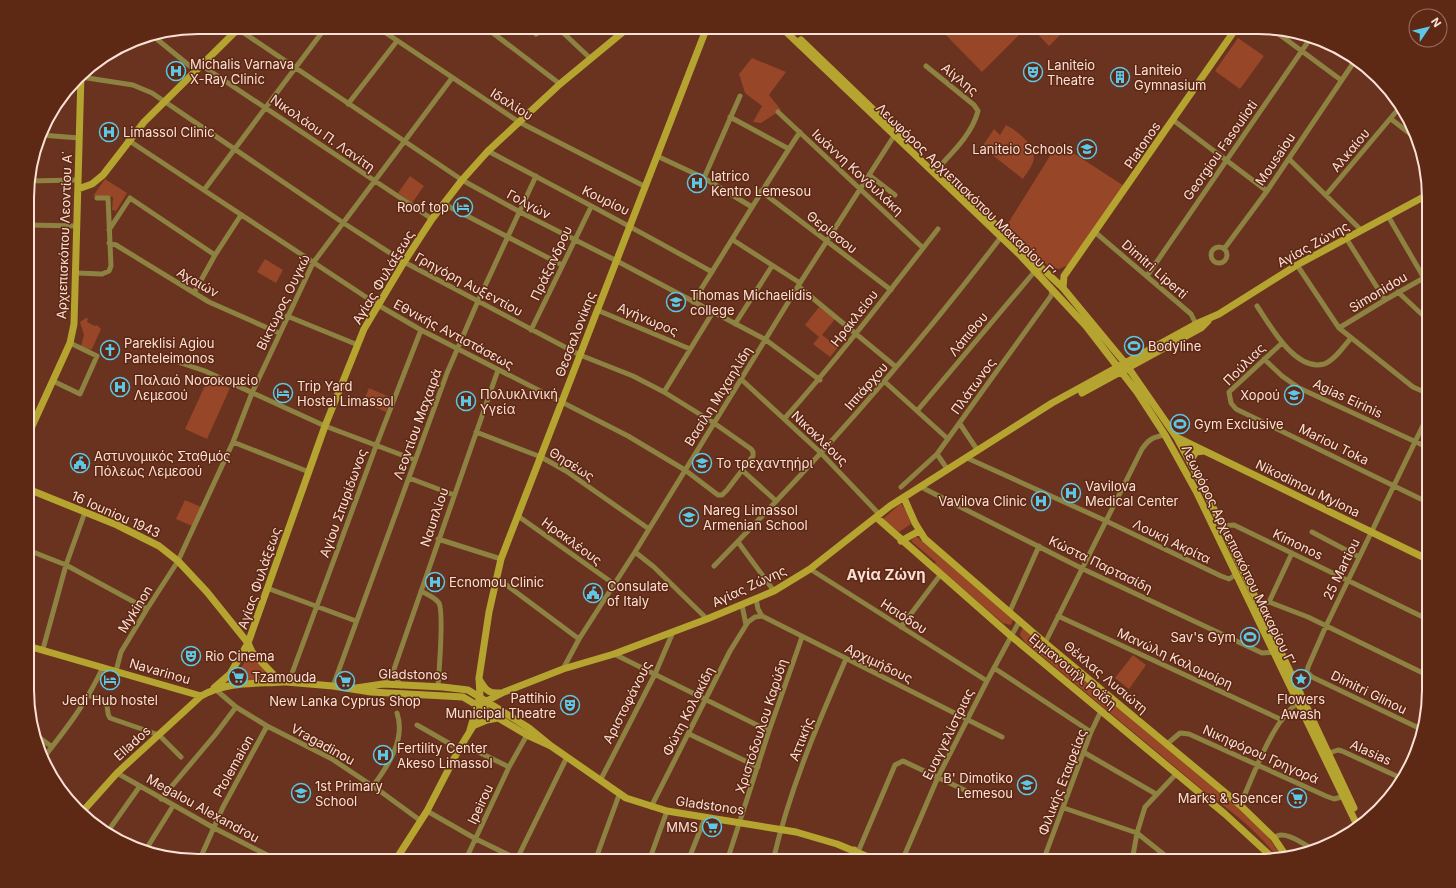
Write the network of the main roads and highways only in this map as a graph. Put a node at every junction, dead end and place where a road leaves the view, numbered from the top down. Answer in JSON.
{"nodes":[{"id":1,"x":232,"y":34,"type":"edge"},
{"id":2,"x":619,"y":34,"type":"edge"},
{"id":3,"x":704,"y":34,"type":"edge"},
{"id":4,"x":789,"y":34,"type":"edge"},
{"id":5,"x":795,"y":34,"type":"edge"},
{"id":6,"x":1233,"y":34,"type":"edge"},
{"id":7,"x":832,"y":73,"type":"junction"},
{"id":8,"x":81,"y":83,"type":"edge"},
{"id":9,"x":78,"y":189,"type":"junction"},
{"id":10,"x":1422,"y":198,"type":"edge"},
{"id":11,"x":1064,"y":276,"type":"junction"},
{"id":12,"x":1052,"y":278,"type":"junction"},
{"id":13,"x":1063,"y":288,"type":"junction"},
{"id":14,"x":1211,"y":318,"type":"junction"},
{"id":15,"x":1123,"y":367,"type":"junction"},
{"id":16,"x":34,"y":421,"type":"edge"},
{"id":17,"x":1177,"y":438,"type":"junction"},
{"id":18,"x":1206,"y":451,"type":"junction"},
{"id":19,"x":1190,"y":461,"type":"junction"},
{"id":20,"x":34,"y":491,"type":"edge"},
{"id":21,"x":904,"y":498,"type":"junction"},
{"id":22,"x":877,"y":516,"type":"junction"},
{"id":23,"x":919,"y":531,"type":"junction"},
{"id":24,"x":901,"y":542,"type":"junction"},
{"id":25,"x":1422,"y":557,"type":"edge"},
{"id":26,"x":1254,"y":604,"type":"junction"},
{"id":27,"x":248,"y":644,"type":"junction"},
{"id":28,"x":34,"y":647,"type":"edge"},
{"id":29,"x":478,"y":678,"type":"junction"},
{"id":30,"x":286,"y":682,"type":"junction"},
{"id":31,"x":214,"y":688,"type":"junction"},
{"id":32,"x":354,"y":689,"type":"junction"},
{"id":33,"x":468,"y":690,"type":"junction"},
{"id":34,"x":504,"y":692,"type":"junction"},
{"id":35,"x":201,"y":696,"type":"junction"},
{"id":36,"x":480,"y":696,"type":"junction"},
{"id":37,"x":488,"y":701,"type":"junction"},
{"id":38,"x":481,"y":708,"type":"junction"},
{"id":39,"x":502,"y":711,"type":"junction"},
{"id":40,"x":498,"y":718,"type":"junction"},
{"id":41,"x":472,"y":728,"type":"junction"},
{"id":42,"x":550,"y":746,"type":"junction"},
{"id":43,"x":1346,"y":796,"type":"junction"},
{"id":44,"x":85,"y":809,"type":"edge"},
{"id":45,"x":1358,"y":820,"type":"edge"},
{"id":46,"x":1356,"y":822,"type":"edge"},
{"id":47,"x":856,"y":851,"type":"junction"},
{"id":48,"x":1283,"y":852,"type":"edge"},
{"id":49,"x":400,"y":854,"type":"edge"},
{"id":50,"x":854,"y":854,"type":"edge"},
{"id":51,"x":863,"y":854,"type":"edge"},
{"id":52,"x":1269,"y":854,"type":"edge"}],
"edges":[{"from":1,"to":9,"type":"main road"},
{"from":2,"to":27,"type":"main road","name":"Αγίας Φυλάξεως"},
{"from":3,"to":29,"type":"main road","name":"Θεσσαλονίκης"},
{"from":4,"to":7,"type":"main road","name":"Λεωφόρος Αρχιεπισκόπου Μακαρίου Γ’"},
{"from":5,"to":7,"type":"main road","name":"Λεωφόρος Αρχιεπισκόπου Μακαρίου Γ’"},
{"from":6,"to":11,"type":"main road","name":"Platonos"},
{"from":7,"to":12,"type":"main road","name":"Λεωφόρος Αρχιεπισκόπου Μακαρίου Γ’"},
{"from":7,"to":15,"type":"main road","name":"Λεωφόρος Αρχιεπισκόπου Μακαρίου Γ’"},
{"from":8,"to":9,"type":"main road","name":"Αρχιεπισκόπου Λεοντίου Α΄"},
{"from":9,"to":16,"type":"main road","name":"Αρχιεπισκόπου Λεοντίου Α΄"},
{"from":10,"to":14,"type":"main road","name":"Αγίας Ζώνης"},
{"from":11,"to":12,"type":"main road"},
{"from":11,"to":13,"type":"main road"},
{"from":12,"to":13,"type":"main road","name":"Λεωφόρος Αρχιεπισκόπου Μακαρίου Γ’"},
{"from":13,"to":15,"type":"main road","name":"Λεωφόρος Αρχιεπισκόπου Μακαρίου Γ’"},
{"from":14,"to":15,"type":"main road","name":"Αγίας Ζώνης"},
{"from":14,"to":15,"type":"main road","name":"Αγίας Ζώνης"},
{"from":15,"to":17,"type":"main road","name":"Λεωφόρος Αρχιεπισκόπου Μακαρίου Γ’"},
{"from":15,"to":21,"type":"main road","name":"Αγίας Ζώνης"},
{"from":15,"to":26,"type":"main road","name":"Λεωφόρος Αρχιεπισκόπου Μακαρίου Γ’"},
{"from":17,"to":18,"type":"main road","name":"Nikodimou Mylona"},
{"from":17,"to":19,"type":"main road","name":"Λεωφόρος Αρχιεπισκόπου Μακαρίου Γ’"},
{"from":18,"to":19,"type":"main road"},
{"from":18,"to":25,"type":"main road","name":"Nikodimou Mylona"},
{"from":19,"to":26,"type":"main road","name":"Λεωφόρος Αρχιεπισκόπου Μακαρίου Γ’"},
{"from":20,"to":27,"type":"main road","name":"16 Iouniou 1943"},
{"from":21,"to":22,"type":"main road","name":"Αγίας Ζώνης"},
{"from":21,"to":23,"type":"main road","name":"Θέκλας Λυσιώτη"},
{"from":22,"to":24,"type":"main road","name":"Εμμανουήλ Ροΐδη"},
{"from":22,"to":34,"type":"main road","name":"Αγίας Ζώνης"},
{"from":23,"to":24,"type":"main road"},
{"from":23,"to":48,"type":"main road","name":"Θέκλας Λυσιώτη"},
{"from":24,"to":52,"type":"main road","name":"Εμμανουήλ Ροΐδη"},
{"from":26,"to":43,"type":"main road","name":"Λεωφόρος Αρχιεπισκόπου Μακαρίου Γ’"},
{"from":26,"to":43,"type":"main road","name":"Λεωφόρος Αρχιεπισκόπου Μακαρίου Γ’"},
{"from":27,"to":30,"type":"main road","name":"Gladstonos"},
{"from":27,"to":31,"type":"main road","name":"Αγίας Φυλάξεως"},
{"from":28,"to":35,"type":"main road","name":"Navarinou"},
{"from":29,"to":33,"type":"main road"},
{"from":29,"to":34,"type":"main road"},
{"from":29,"to":36,"type":"main road","name":"Θεσσαλονίκης"},
{"from":30,"to":31,"type":"main road","name":"Navarinou"},
{"from":30,"to":32,"type":"main road","name":"Gladstonos"},
{"from":31,"to":35,"type":"main road","name":"Navarinou"},
{"from":32,"to":33,"type":"main road","name":"Gladstonos"},
{"from":32,"to":38,"type":"main road","name":"Gladstonos"},
{"from":33,"to":36,"type":"main road","name":"Gladstonos"},
{"from":34,"to":37,"type":"main road","name":"Αγίας Ζώνης"},
{"from":34,"to":39,"type":"main road"},
{"from":35,"to":44,"type":"main road","name":"Ellados"},
{"from":36,"to":37,"type":"main road","name":"Gladstonos"},
{"from":36,"to":38,"type":"main road","name":"Θεσσαλονίκης"},
{"from":37,"to":38,"type":"main road","name":"Αγίας Ζώνης"},
{"from":37,"to":39,"type":"main road","name":"Gladstonos"},
{"from":38,"to":40,"type":"main road","name":"Gladstonos"},
{"from":38,"to":41,"type":"main road","name":"Θεσσαλονίκης"},
{"from":39,"to":42,"type":"main road","name":"Gladstonos"},
{"from":40,"to":41,"type":"main road"},
{"from":40,"to":42,"type":"main road","name":"Gladstonos"},
{"from":41,"to":49,"type":"main road","name":"Θεσσαλονίκης"},
{"from":42,"to":47,"type":"main road","name":"Gladstonos"},
{"from":43,"to":45,"type":"main road","name":"Λεωφόρος Αρχιεπισκόπου Μακαρίου Γ’"},
{"from":43,"to":46,"type":"main road","name":"Λεωφόρος Αρχιεπισκόπου Μακαρίου Γ’"},
{"from":47,"to":50,"type":"main road"},
{"from":47,"to":51,"type":"main road","name":"Gladstonos"}]}
